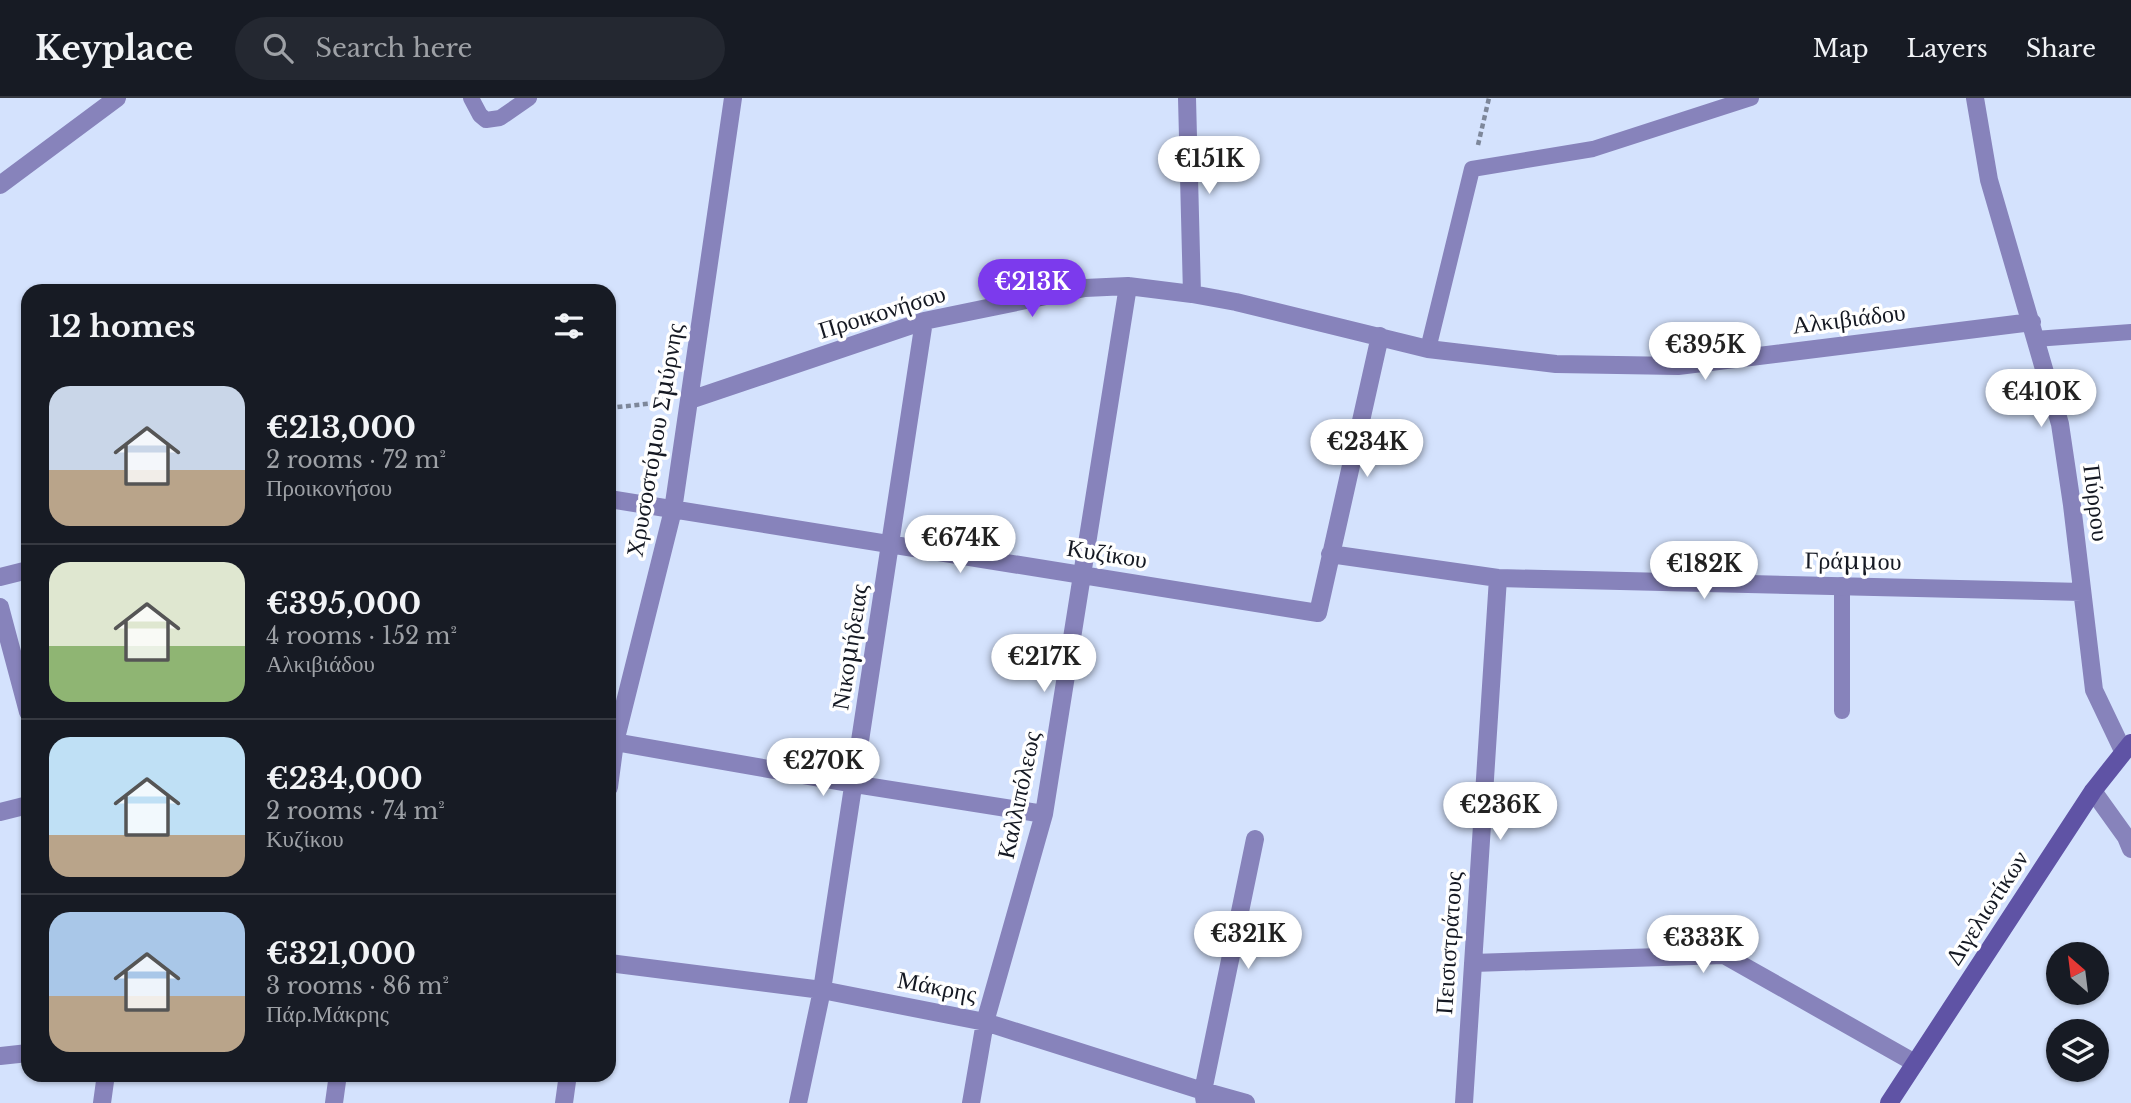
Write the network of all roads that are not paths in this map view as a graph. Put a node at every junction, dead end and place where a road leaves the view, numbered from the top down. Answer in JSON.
{"nodes":[{"id":1,"x":117,"y":98,"type":"edge"},
{"id":2,"x":471,"y":98,"type":"edge"},
{"id":3,"x":529,"y":98,"type":"edge"},
{"id":4,"x":733,"y":98,"type":"edge"},
{"id":5,"x":1187,"y":98,"type":"edge"},
{"id":6,"x":1751,"y":98,"type":"edge"},
{"id":7,"x":1975,"y":98,"type":"edge"},
{"id":8,"x":0,"y":185,"type":"edge"},
{"id":9,"x":1128,"y":286,"type":"junction"},
{"id":10,"x":1192,"y":294,"type":"junction"},
{"id":11,"x":924,"y":321,"type":"junction"},
{"id":12,"x":2034,"y":331,"type":"junction"},
{"id":13,"x":2131,"y":332,"type":"edge"},
{"id":14,"x":1380,"y":336,"type":"junction"},
{"id":15,"x":1429,"y":349,"type":"junction"},
{"id":16,"x":690,"y":400,"type":"junction"},
{"id":17,"x":616,"y":500,"type":"edge"},
{"id":18,"x":673,"y":510,"type":"junction"},
{"id":19,"x":890,"y":544,"type":"junction"},
{"id":20,"x":1330,"y":554,"type":"junction"},
{"id":21,"x":21,"y":572,"type":"edge"},
{"id":22,"x":1083,"y":575,"type":"junction"},
{"id":23,"x":0,"y":577,"type":"edge"},
{"id":24,"x":1498,"y":578,"type":"junction"},
{"id":25,"x":1842,"y":585,"type":"junction"},
{"id":26,"x":2082,"y":592,"type":"junction"},
{"id":27,"x":0,"y":607,"type":"edge"},
{"id":28,"x":21,"y":686,"type":"edge"},
{"id":29,"x":1842,"y":711,"type":"dead end"},
{"id":30,"x":616,"y":726,"type":"edge"},
{"id":31,"x":616,"y":742,"type":"edge"},
{"id":32,"x":2127,"y":747,"type":"edge"},
{"id":33,"x":854,"y":784,"type":"junction"},
{"id":34,"x":2093,"y":791,"type":"junction"},
{"id":35,"x":21,"y":807,"type":"edge"},
{"id":36,"x":0,"y":812,"type":"edge"},
{"id":37,"x":1044,"y":814,"type":"junction"},
{"id":38,"x":1255,"y":839,"type":"dead end"},
{"id":39,"x":2131,"y":849,"type":"edge"},
{"id":40,"x":1473,"y":963,"type":"junction"},
{"id":41,"x":616,"y":964,"type":"edge"},
{"id":42,"x":822,"y":990,"type":"junction"},
{"id":43,"x":985,"y":1022,"type":"junction"},
{"id":44,"x":21,"y":1054,"type":"edge"},
{"id":45,"x":0,"y":1056,"type":"edge"},
{"id":46,"x":1915,"y":1063,"type":"junction"},
{"id":47,"x":105,"y":1082,"type":"edge"},
{"id":48,"x":337,"y":1082,"type":"edge"},
{"id":49,"x":567,"y":1082,"type":"edge"},
{"id":50,"x":1204,"y":1097,"type":"edge"},
{"id":51,"x":102,"y":1103,"type":"edge"},
{"id":52,"x":334,"y":1103,"type":"edge"},
{"id":53,"x":564,"y":1103,"type":"edge"},
{"id":54,"x":798,"y":1103,"type":"edge"},
{"id":55,"x":971,"y":1103,"type":"edge"},
{"id":56,"x":1246,"y":1103,"type":"edge"},
{"id":57,"x":1464,"y":1103,"type":"edge"},
{"id":58,"x":1889,"y":1103,"type":"edge"}],
"edges":[{"from":1,"to":8,"type":"street"},
{"from":2,"to":3,"type":"lane"},
{"from":4,"to":16,"type":"street","name":"Χρυσοστόμου Σμύρνης"},
{"from":5,"to":10,"type":"street"},
{"from":6,"to":15,"type":"lane"},
{"from":7,"to":12,"type":"street","name":"Πύρρου"},
{"from":9,"to":10,"type":"street","name":"Προικονήσου"},
{"from":9,"to":11,"type":"street","name":"Προικονήσου"},
{"from":9,"to":22,"type":"street","name":"Καλλιπόλεως"},
{"from":10,"to":14,"type":"street","name":"Προικονήσου"},
{"from":11,"to":16,"type":"street","name":"Προικονήσου"},
{"from":11,"to":19,"type":"street","name":"Νικομήδειας"},
{"from":12,"to":13,"type":"lane"},
{"from":12,"to":15,"type":"street","name":"Αλκιβιάδου"},
{"from":12,"to":26,"type":"street","name":"Πύρρου"},
{"from":14,"to":15,"type":"street","name":"Αλκιβιάδου"},
{"from":14,"to":20,"type":"street","name":"Κυζίκου"},
{"from":16,"to":18,"type":"street","name":"Χρυσοστόμου Σμύρνης"},
{"from":17,"to":18,"type":"street","name":"Κυζίκου"},
{"from":18,"to":19,"type":"street","name":"Κυζίκου"},
{"from":18,"to":30,"type":"street","name":"Χρυσοστόμου Σμύρνης"},
{"from":19,"to":22,"type":"street","name":"Κυζίκου"},
{"from":19,"to":33,"type":"street","name":"Νικομήδειας"},
{"from":20,"to":22,"type":"street","name":"Κυζίκου"},
{"from":20,"to":24,"type":"street","name":"Γράμμου"},
{"from":21,"to":23,"type":"street"},
{"from":22,"to":37,"type":"street","name":"Καλλιπόλεως"},
{"from":24,"to":25,"type":"street","name":"Γράμμου"},
{"from":24,"to":40,"type":"street","name":"Πεισιστράτους"},
{"from":25,"to":26,"type":"street","name":"Γράμμου"},
{"from":25,"to":29,"type":"lane"},
{"from":26,"to":32,"type":"street","name":"Πύρρου"},
{"from":27,"to":28,"type":"street"},
{"from":31,"to":33,"type":"street"},
{"from":32,"to":34,"type":"main road","name":"Διγελιωτίκων"},
{"from":33,"to":37,"type":"street"},
{"from":33,"to":42,"type":"street","name":"Νικομήδειας"},
{"from":34,"to":39,"type":"street"},
{"from":34,"to":46,"type":"main road","name":"Διγελιωτίκων"},
{"from":35,"to":36,"type":"street"},
{"from":37,"to":43,"type":"street","name":"Καλλιπόλεως"},
{"from":38,"to":50,"type":"street"},
{"from":40,"to":46,"type":"street"},
{"from":40,"to":57,"type":"street","name":"Πεισιστράτους"},
{"from":41,"to":42,"type":"street","name":"Μάκρης"},
{"from":42,"to":43,"type":"street","name":"Μάκρης"},
{"from":42,"to":54,"type":"street","name":"Νικομήδειας"},
{"from":43,"to":50,"type":"street","name":"Μάκρης"},
{"from":43,"to":55,"type":"street","name":"Καλλιπόλεως"},
{"from":44,"to":45,"type":"street"},
{"from":46,"to":58,"type":"main road","name":"Διγελιωτίκων"},
{"from":47,"to":51,"type":"street"},
{"from":48,"to":52,"type":"street"},
{"from":49,"to":53,"type":"street"},
{"from":50,"to":56,"type":"street","name":"Μάκρης"}]}
